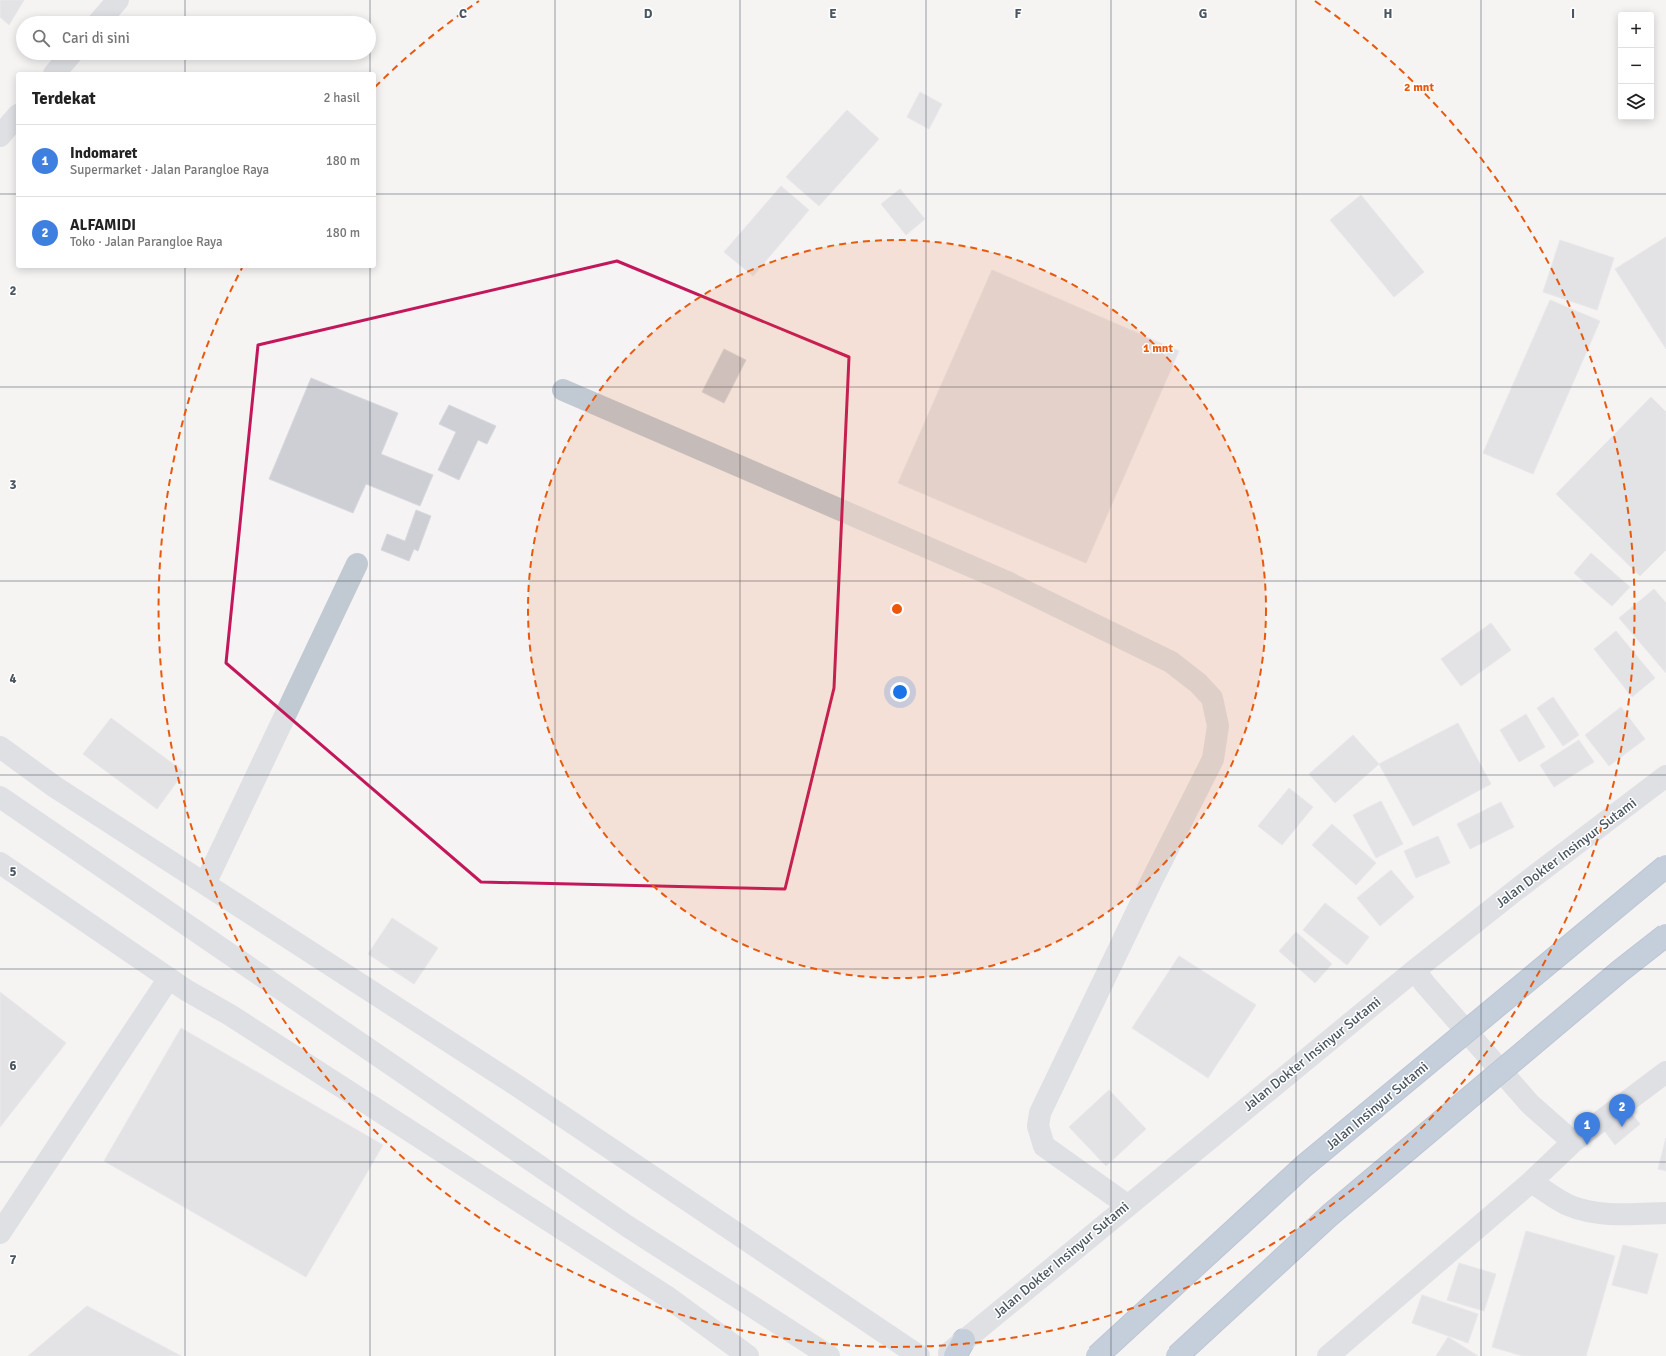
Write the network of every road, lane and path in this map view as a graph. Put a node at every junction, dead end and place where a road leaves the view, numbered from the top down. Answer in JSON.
{"nodes":[{"id":1,"x":118,"y":0,"type":"edge"},
{"id":2,"x":104,"y":16,"type":"edge"},
{"id":3,"x":66,"y":60,"type":"edge"},
{"id":4,"x":56,"y":72,"type":"edge"},
{"id":5,"x":16,"y":117,"type":"edge"},
{"id":6,"x":0,"y":136,"type":"edge"},
{"id":7,"x":563,"y":390,"type":"dead end"},
{"id":8,"x":357,"y":564,"type":"dead end"},
{"id":9,"x":0,"y":747,"type":"edge"},
{"id":10,"x":1666,"y":776,"type":"edge"},
{"id":11,"x":0,"y":797,"type":"edge"},
{"id":12,"x":0,"y":863,"type":"edge"},
{"id":13,"x":1666,"y":866,"type":"edge"},
{"id":14,"x":206,"y":884,"type":"junction"},
{"id":15,"x":1666,"y":935,"type":"edge"},
{"id":16,"x":1415,"y":970,"type":"junction"},
{"id":17,"x":169,"y":978,"type":"junction"},
{"id":18,"x":1666,"y":1072,"type":"edge"},
{"id":19,"x":1573,"y":1142,"type":"junction"},
{"id":20,"x":1531,"y":1182,"type":"junction"},
{"id":21,"x":1127,"y":1205,"type":"junction"},
{"id":22,"x":1666,"y":1213,"type":"edge"},
{"id":23,"x":0,"y":1233,"type":"edge"},
{"id":24,"x":959,"y":1348,"type":"edge"},
{"id":25,"x":748,"y":1356,"type":"edge"},
{"id":26,"x":829,"y":1356,"type":"edge"},
{"id":27,"x":919,"y":1356,"type":"edge"},
{"id":28,"x":945,"y":1356,"type":"edge"},
{"id":29,"x":1097,"y":1356,"type":"edge"},
{"id":30,"x":1177,"y":1356,"type":"edge"},
{"id":31,"x":1328,"y":1356,"type":"edge"}],
"edges":[{"from":1,"to":2,"type":"street"},
{"from":3,"to":4,"type":"street"},
{"from":5,"to":6,"type":"street"},
{"from":7,"to":21,"type":"street"},
{"from":8,"to":14,"type":"street"},
{"from":9,"to":14,"type":"street"},
{"from":10,"to":16,"type":"street","name":"Jalan Dokter Insinyur Sutami"},
{"from":11,"to":26,"type":"street"},
{"from":12,"to":17,"type":"street"},
{"from":13,"to":29,"type":"highway","name":"Jalan Insinyur Sutami","bridge":true},
{"from":14,"to":27,"type":"street"},
{"from":15,"to":30,"type":"highway","bridge":true},
{"from":16,"to":19,"type":"street"},
{"from":16,"to":21,"type":"street","name":"Jalan Dokter Insinyur Sutami"},
{"from":17,"to":23,"type":"street"},
{"from":17,"to":25,"type":"street"},
{"from":18,"to":19,"type":"street"},
{"from":19,"to":20,"type":"street"},
{"from":20,"to":22,"type":"street"},
{"from":20,"to":31,"type":"street"},
{"from":21,"to":24,"type":"street","name":"Jalan Dokter Insinyur Sutami"},
{"from":24,"to":28,"type":"street","name":"Jalan Dokter Insinyur Sutami"}]}
